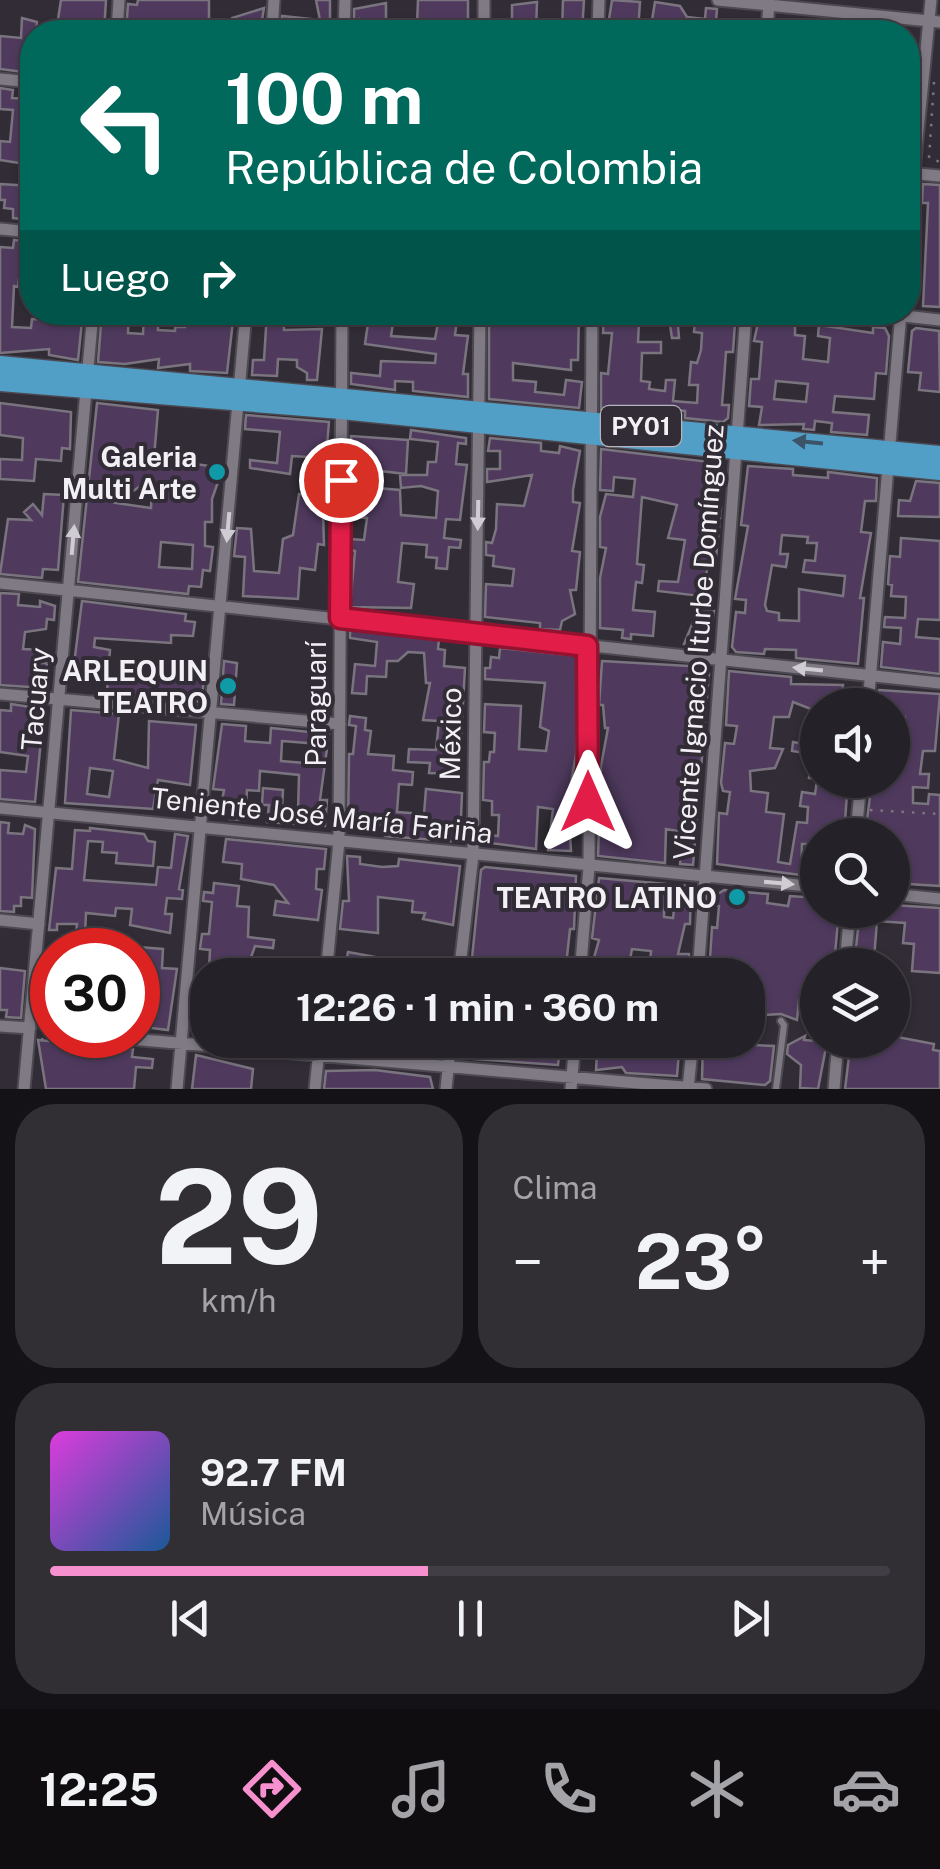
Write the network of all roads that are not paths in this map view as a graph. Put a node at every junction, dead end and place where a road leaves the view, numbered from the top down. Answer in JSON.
{"nodes":[{"id":1,"x":718,"y":0,"type":"edge"},
{"id":2,"x":931,"y":0,"type":"edge"},
{"id":3,"x":769,"y":3,"type":"edge"},
{"id":4,"x":935,"y":21,"type":"edge"},
{"id":5,"x":920,"y":112,"type":"edge"},
{"id":6,"x":91,"y":325,"type":"edge"},
{"id":7,"x":245,"y":325,"type":"edge"},
{"id":8,"x":342,"y":325,"type":"edge"},
{"id":9,"x":480,"y":325,"type":"edge"},
{"id":10,"x":592,"y":325,"type":"edge"},
{"id":11,"x":745,"y":325,"type":"edge"},
{"id":12,"x":900,"y":325,"type":"edge"},
{"id":13,"x":0,"y":365,"type":"edge"},
{"id":14,"x":87,"y":381,"type":"junction"},
{"id":15,"x":0,"y":382,"type":"edge"},
{"id":16,"x":239,"y":395,"type":"junction"},
{"id":17,"x":341,"y":403,"type":"junction"},
{"id":18,"x":478,"y":418,"type":"junction"},
{"id":19,"x":590,"y":429,"type":"junction"},
{"id":20,"x":736,"y":444,"type":"junction"},
{"id":21,"x":940,"y":455,"type":"edge"},
{"id":22,"x":890,"y":458,"type":"junction"},
{"id":23,"x":940,"y":470,"type":"edge"},
{"id":24,"x":0,"y":583,"type":"edge"},
{"id":25,"x":69,"y":590,"type":"junction"},
{"id":26,"x":221,"y":605,"type":"junction"},
{"id":27,"x":340,"y":618,"type":"junction"},
{"id":28,"x":476,"y":632,"type":"junction"},
{"id":29,"x":587,"y":646,"type":"junction"},
{"id":30,"x":721,"y":660,"type":"junction"},
{"id":31,"x":870,"y":676,"type":"junction"},
{"id":32,"x":940,"y":683,"type":"edge"},
{"id":33,"x":869,"y":688,"type":"edge"},
{"id":34,"x":0,"y":694,"type":"edge"},
{"id":35,"x":60,"y":699,"type":"junction"},
{"id":36,"x":212,"y":713,"type":"junction"},
{"id":37,"x":340,"y":724,"type":"junction"},
{"id":38,"x":0,"y":808,"type":"edge"},
{"id":39,"x":51,"y":812,"type":"junction"},
{"id":40,"x":202,"y":827,"type":"junction"},
{"id":41,"x":339,"y":842,"type":"junction"},
{"id":42,"x":473,"y":855,"type":"junction"},
{"id":43,"x":588,"y":867,"type":"junction"},
{"id":44,"x":707,"y":876,"type":"junction"},
{"id":45,"x":800,"y":885,"type":"edge"},
{"id":46,"x":910,"y":896,"type":"edge"},
{"id":47,"x":940,"y":899,"type":"edge"},
{"id":48,"x":0,"y":920,"type":"edge"},
{"id":49,"x":40,"y":924,"type":"junction"},
{"id":50,"x":40,"y":928,"type":"edge"},
{"id":51,"x":328,"y":958,"type":"edge"},
{"id":52,"x":461,"y":958,"type":"edge"},
{"id":53,"x":581,"y":958,"type":"edge"},
{"id":54,"x":700,"y":958,"type":"edge"},
{"id":55,"x":781,"y":1021,"type":"dead end"},
{"id":56,"x":30,"y":1025,"type":"edge"},
{"id":57,"x":0,"y":1026,"type":"edge"},
{"id":58,"x":160,"y":1042,"type":"edge"},
{"id":59,"x":182,"y":1044,"type":"junction"},
{"id":60,"x":190,"y":1045,"type":"edge"},
{"id":61,"x":30,"y":1051,"type":"edge"},
{"id":62,"x":318,"y":1058,"type":"edge"},
{"id":63,"x":330,"y":1058,"type":"edge"},
{"id":64,"x":449,"y":1058,"type":"edge"},
{"id":65,"x":573,"y":1058,"type":"edge"},
{"id":66,"x":690,"y":1058,"type":"edge"},
{"id":67,"x":837,"y":1058,"type":"edge"},
{"id":68,"x":448,"y":1068,"type":"junction"},
{"id":69,"x":571,"y":1084,"type":"edge"},
{"id":70,"x":688,"y":1088,"type":"edge"},
{"id":71,"x":24,"y":1089,"type":"edge"},
{"id":72,"x":177,"y":1089,"type":"edge"},
{"id":73,"x":315,"y":1089,"type":"edge"},
{"id":74,"x":446,"y":1089,"type":"edge"},
{"id":75,"x":706,"y":1089,"type":"edge"},
{"id":76,"x":776,"y":1089,"type":"edge"},
{"id":77,"x":834,"y":1089,"type":"edge"}],
"edges":[{"from":1,"to":3,"type":"street"},
{"from":2,"to":4,"type":"street"},
{"from":3,"to":4,"type":"street"},
{"from":4,"to":5,"type":"street"},
{"from":6,"to":14,"type":"street","name":"Tacuary"},
{"from":7,"to":16,"type":"street"},
{"from":8,"to":17,"type":"street","name":"Paraguarí"},
{"from":9,"to":18,"type":"street","name":"México"},
{"from":10,"to":19,"type":"street"},
{"from":11,"to":20,"type":"street","name":"Vicente Ignacio Iturbe Domínguez"},
{"from":12,"to":22,"type":"street"},
{"from":13,"to":14,"type":"main road","number":"PY01"},
{"from":14,"to":15,"type":"main road","number":"PY01"},
{"from":14,"to":16,"type":"main road","number":"PY01"},
{"from":25,"to":14,"type":"street","name":"Tacuary","one_way":true},
{"from":16,"to":17,"type":"main road","number":"PY01"},
{"from":16,"to":26,"type":"street","one_way":true},
{"from":17,"to":18,"type":"main road","number":"PY01"},
{"from":17,"to":27,"type":"street","name":"Paraguarí"},
{"from":18,"to":19,"type":"main road","number":"PY01"},
{"from":18,"to":28,"type":"street","name":"México","one_way":true},
{"from":19,"to":20,"type":"main road","number":"PY01"},
{"from":19,"to":29,"type":"street"},
{"from":20,"to":22,"type":"main road","number":"PY01"},
{"from":20,"to":30,"type":"street","name":"Vicente Ignacio Iturbe Domínguez"},
{"from":21,"to":22,"type":"main road","number":"PY01"},
{"from":22,"to":23,"type":"main road","number":"PY01"},
{"from":22,"to":31,"type":"street"},
{"from":24,"to":25,"type":"street"},
{"from":25,"to":26,"type":"street"},
{"from":25,"to":35,"type":"street","name":"Tacuary"},
{"from":26,"to":27,"type":"street"},
{"from":26,"to":36,"type":"street"},
{"from":27,"to":28,"type":"street"},
{"from":27,"to":37,"type":"street","name":"Paraguarí"},
{"from":28,"to":29,"type":"street"},
{"from":28,"to":42,"type":"street","name":"México"},
{"from":29,"to":30,"type":"street"},
{"from":29,"to":43,"type":"street"},
{"from":31,"to":30,"type":"street","one_way":true},
{"from":30,"to":44,"type":"street","name":"Vicente Ignacio Iturbe Domínguez"},
{"from":31,"to":32,"type":"street"},
{"from":31,"to":33,"type":"street"},
{"from":34,"to":35,"type":"street"},
{"from":35,"to":36,"type":"street"},
{"from":35,"to":39,"type":"street","name":"Tacuary"},
{"from":36,"to":37,"type":"street"},
{"from":36,"to":40,"type":"street"},
{"from":37,"to":41,"type":"street","name":"Paraguarí"},
{"from":38,"to":39,"type":"street","name":"Teniente José María Fariña"},
{"from":39,"to":40,"type":"street","name":"Teniente José María Fariña"},
{"from":39,"to":49,"type":"street","name":"Tacuary"},
{"from":40,"to":41,"type":"street","name":"Teniente José María Fariña"},
{"from":40,"to":59,"type":"street"},
{"from":41,"to":42,"type":"street","name":"Teniente José María Fariña"},
{"from":41,"to":51,"type":"street","name":"Paraguarí"},
{"from":42,"to":43,"type":"street","name":"Teniente José María Fariña"},
{"from":42,"to":52,"type":"street","name":"México"},
{"from":43,"to":44,"type":"street","name":"Teniente José María Fariña"},
{"from":43,"to":53,"type":"street"},
{"from":44,"to":45,"type":"street","name":"Teniente José María Fariña","one_way":true},
{"from":44,"to":54,"type":"street","name":"Vicente Ignacio Iturbe Domínguez"},
{"from":46,"to":47,"type":"street"},
{"from":48,"to":49,"type":"street"},
{"from":49,"to":50,"type":"street","name":"Tacuary"},
{"from":55,"to":76,"type":"lane"},
{"from":56,"to":57,"type":"street"},
{"from":58,"to":59,"type":"street"},
{"from":59,"to":60,"type":"street"},
{"from":59,"to":72,"type":"street"},
{"from":61,"to":71,"type":"street","name":"Tacuary"},
{"from":62,"to":73,"type":"street"},
{"from":63,"to":68,"type":"street"},
{"from":64,"to":68,"type":"street"},
{"from":65,"to":69,"type":"street"},
{"from":66,"to":70,"type":"street"},
{"from":67,"to":77,"type":"street"},
{"from":68,"to":69,"type":"street"},
{"from":68,"to":74,"type":"street"},
{"from":69,"to":70,"type":"street"},
{"from":70,"to":75,"type":"street"}]}
